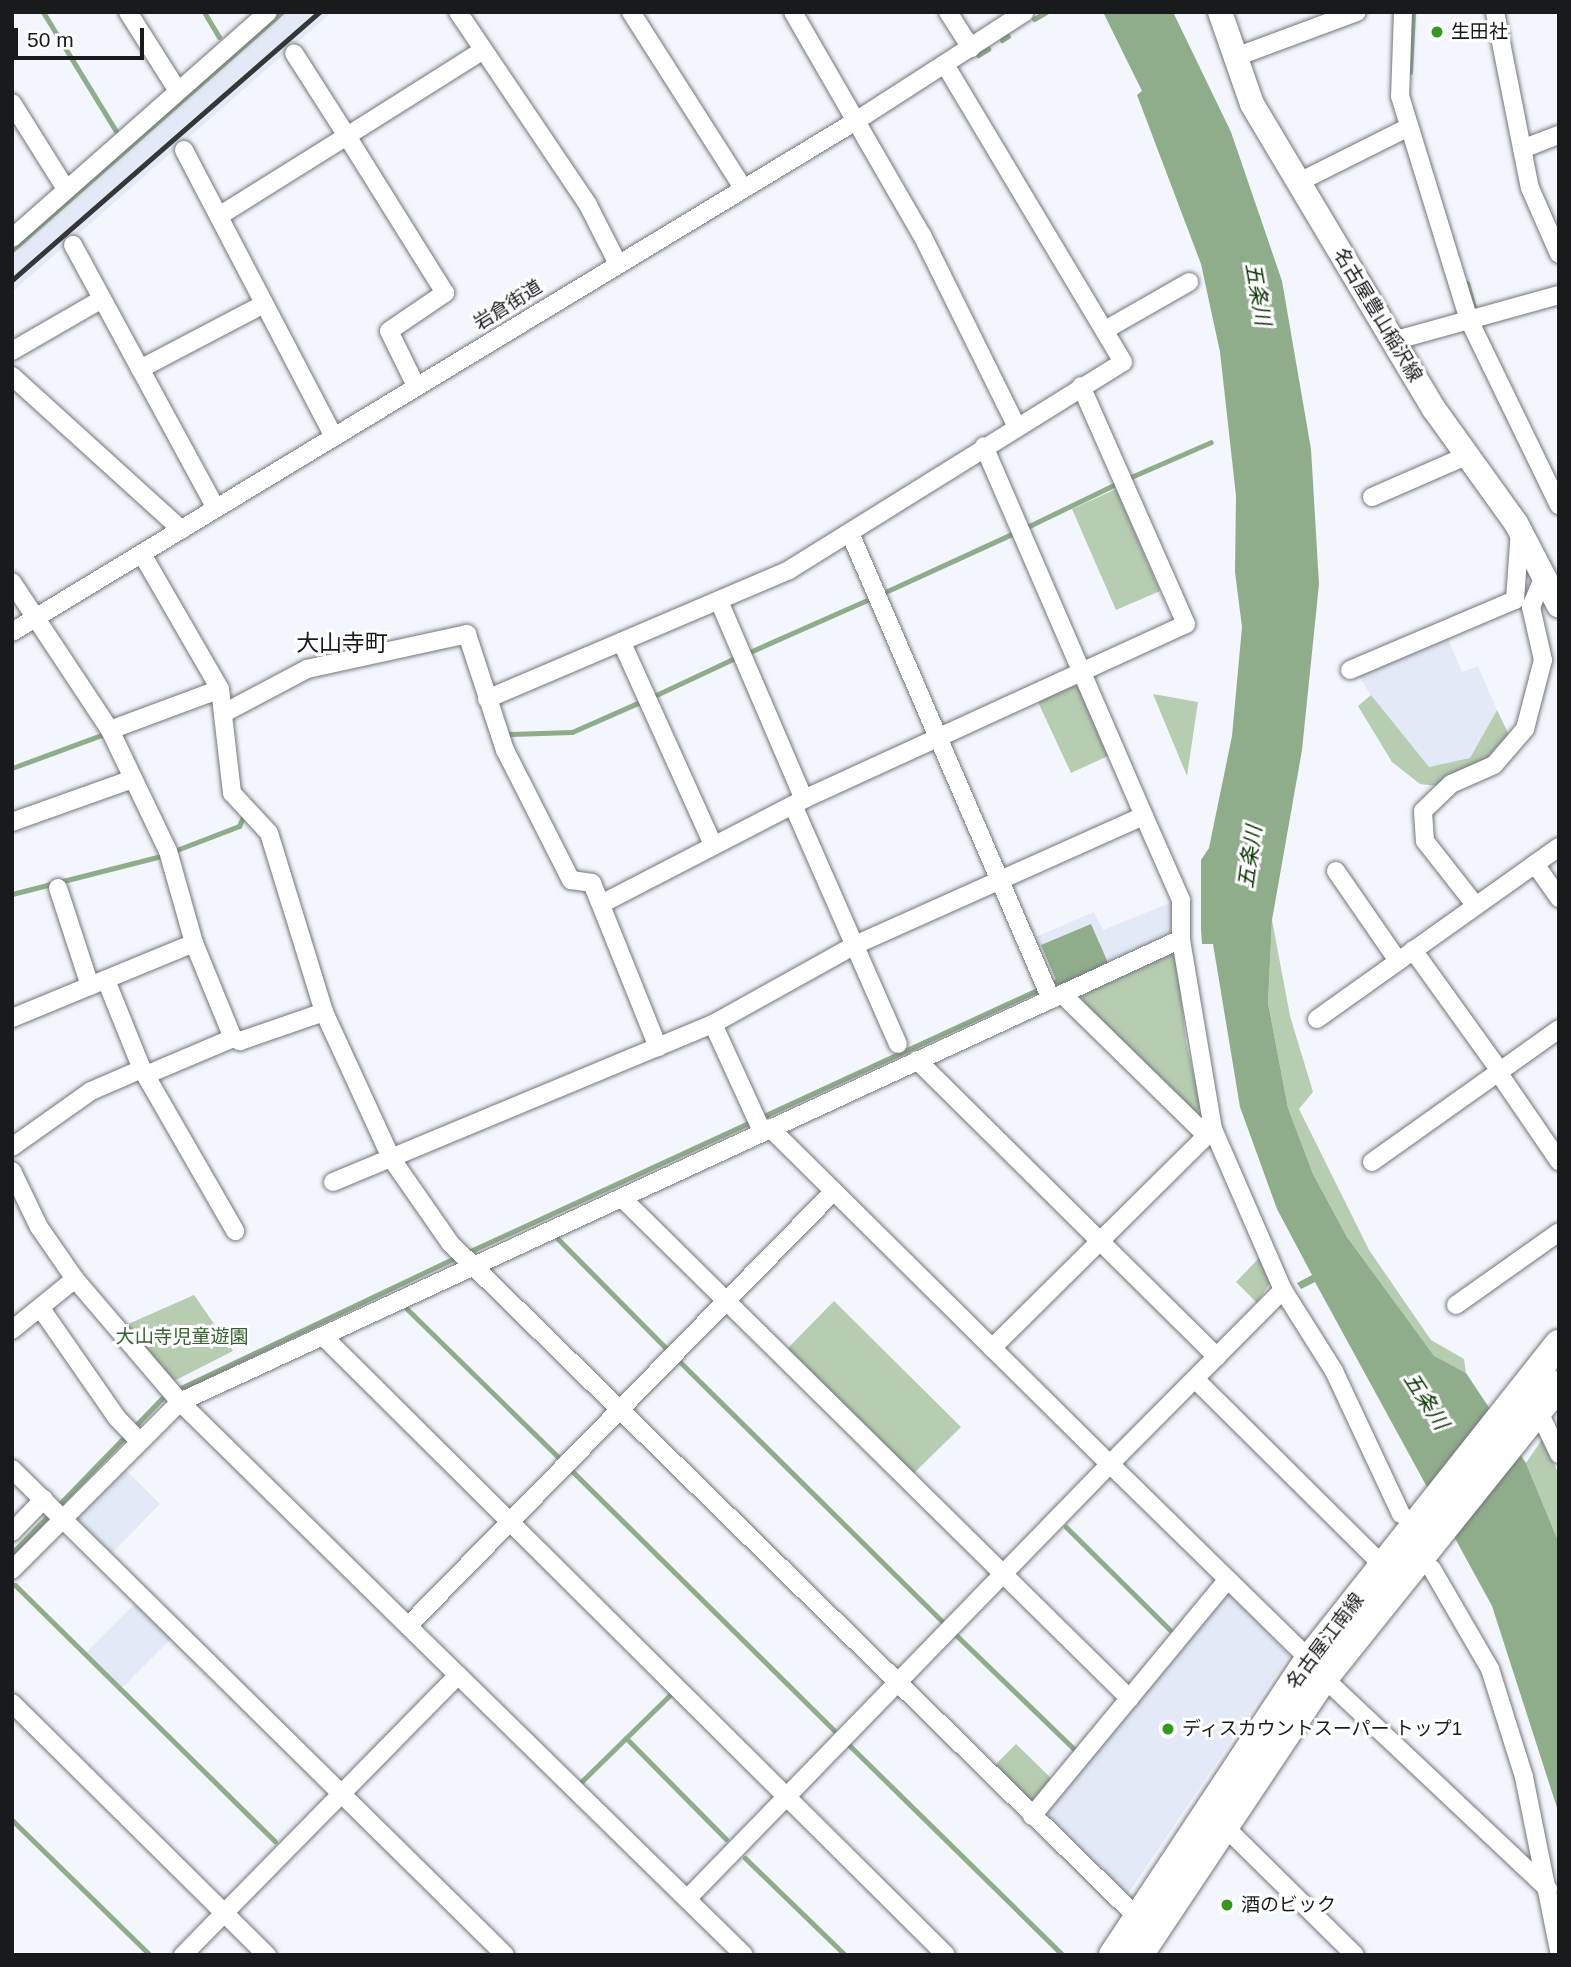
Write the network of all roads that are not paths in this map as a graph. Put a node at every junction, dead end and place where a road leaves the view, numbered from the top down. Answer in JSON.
{"nodes":[{"id":1,"x":128,"y":12,"type":"edge"},
{"id":2,"x":268,"y":12,"type":"edge"},
{"id":3,"x":458,"y":12,"type":"edge"},
{"id":4,"x":631,"y":12,"type":"edge"},
{"id":5,"x":793,"y":12,"type":"edge"},
{"id":6,"x":948,"y":12,"type":"edge"},
{"id":7,"x":1025,"y":12,"type":"edge"},
{"id":8,"x":1220,"y":12,"type":"edge"},
{"id":9,"x":1357,"y":12,"type":"edge"},
{"id":10,"x":1403,"y":12,"type":"edge"},
{"id":11,"x":1495,"y":12,"type":"edge"},
{"id":12,"x":971,"y":48,"type":"junction"},
{"id":13,"x":482,"y":51,"type":"junction"},
{"id":14,"x":294,"y":53,"type":"dead end"},
{"id":15,"x":1233,"y":58,"type":"junction"},
{"id":16,"x":945,"y":65,"type":"junction"},
{"id":17,"x":178,"y":91,"type":"junction"},
{"id":18,"x":12,"y":103,"type":"edge"},
{"id":19,"x":859,"y":119,"type":"junction"},
{"id":20,"x":1409,"y":127,"type":"junction"},
{"id":21,"x":1559,"y":135,"type":"edge"},
{"id":22,"x":347,"y":136,"type":"junction"},
{"id":23,"x":1522,"y":149,"type":"junction"},
{"id":24,"x":184,"y":150,"type":"dead end"},
{"id":25,"x":1300,"y":182,"type":"junction"},
{"id":26,"x":66,"y":188,"type":"junction"},
{"id":27,"x":743,"y":188,"type":"junction"},
{"id":28,"x":219,"y":216,"type":"junction"},
{"id":29,"x":12,"y":238,"type":"edge"},
{"id":30,"x":73,"y":245,"type":"dead end"},
{"id":31,"x":1559,"y":254,"type":"edge"},
{"id":32,"x":617,"y":262,"type":"junction"},
{"id":33,"x":1189,"y":282,"type":"dead end"},
{"id":34,"x":1559,"y":295,"type":"edge"},
{"id":35,"x":102,"y":299,"type":"junction"},
{"id":36,"x":264,"y":304,"type":"junction"},
{"id":37,"x":1475,"y":318,"type":"junction"},
{"id":38,"x":1105,"y":330,"type":"junction"},
{"id":39,"x":1393,"y":341,"type":"junction"},
{"id":40,"x":12,"y":351,"type":"edge"},
{"id":41,"x":140,"y":369,"type":"junction"},
{"id":42,"x":12,"y":376,"type":"edge"},
{"id":43,"x":416,"y":386,"type":"junction"},
{"id":44,"x":1081,"y":386,"type":"junction"},
{"id":45,"x":1016,"y":425,"type":"junction"},
{"id":46,"x":334,"y":437,"type":"junction"},
{"id":47,"x":984,"y":446,"type":"junction"},
{"id":48,"x":1468,"y":456,"type":"junction"},
{"id":49,"x":1372,"y":497,"type":"dead end"},
{"id":50,"x":1559,"y":505,"type":"edge"},
{"id":51,"x":216,"y":508,"type":"junction"},
{"id":52,"x":182,"y":530,"type":"junction"},
{"id":53,"x":1520,"y":530,"type":"junction"},
{"id":54,"x":850,"y":533,"type":"junction"},
{"id":55,"x":142,"y":554,"type":"junction"},
{"id":56,"x":1544,"y":576,"type":"junction"},
{"id":57,"x":12,"y":582,"type":"edge"},
{"id":58,"x":719,"y":601,"type":"junction"},
{"id":59,"x":1559,"y":606,"type":"edge"},
{"id":60,"x":34,"y":620,"type":"junction"},
{"id":61,"x":12,"y":632,"type":"edge"},
{"id":62,"x":622,"y":643,"type":"junction"},
{"id":63,"x":1350,"y":670,"type":"dead end"},
{"id":64,"x":1083,"y":672,"type":"junction"},
{"id":65,"x":220,"y":689,"type":"junction"},
{"id":66,"x":487,"y":699,"type":"junction"},
{"id":67,"x":224,"y":713,"type":"junction"},
{"id":68,"x":110,"y":730,"type":"junction"},
{"id":69,"x":937,"y":736,"type":"junction"},
{"id":70,"x":130,"y":780,"type":"junction"},
{"id":71,"x":798,"y":802,"type":"junction"},
{"id":72,"x":1144,"y":816,"type":"junction"},
{"id":73,"x":12,"y":822,"type":"edge"},
{"id":74,"x":713,"y":845,"type":"junction"},
{"id":75,"x":1559,"y":847,"type":"edge"},
{"id":76,"x":1535,"y":864,"type":"junction"},
{"id":77,"x":1336,"y":870,"type":"dead end"},
{"id":78,"x":1000,"y":881,"type":"junction"},
{"id":79,"x":58,"y":888,"type":"dead end"},
{"id":80,"x":1559,"y":898,"type":"edge"},
{"id":81,"x":601,"y":904,"type":"junction"},
{"id":82,"x":1476,"y":906,"type":"junction"},
{"id":83,"x":1181,"y":939,"type":"junction"},
{"id":84,"x":194,"y":943,"type":"junction"},
{"id":85,"x":855,"y":945,"type":"junction"},
{"id":86,"x":1413,"y":950,"type":"junction"},
{"id":87,"x":1398,"y":961,"type":"junction"},
{"id":88,"x":98,"y":983,"type":"junction"},
{"id":89,"x":1052,"y":992,"type":"junction"},
{"id":90,"x":324,"y":1012,"type":"junction"},
{"id":91,"x":12,"y":1018,"type":"edge"},
{"id":92,"x":1317,"y":1019,"type":"dead end"},
{"id":93,"x":713,"y":1024,"type":"junction"},
{"id":94,"x":1559,"y":1029,"type":"edge"},
{"id":95,"x":233,"y":1038,"type":"junction"},
{"id":96,"x":898,"y":1044,"type":"dead end"},
{"id":97,"x":658,"y":1047,"type":"junction"},
{"id":98,"x":917,"y":1060,"type":"junction"},
{"id":99,"x":144,"y":1072,"type":"junction"},
{"id":100,"x":1499,"y":1072,"type":"junction"},
{"id":101,"x":766,"y":1129,"type":"junction"},
{"id":102,"x":1209,"y":1131,"type":"junction"},
{"id":103,"x":12,"y":1147,"type":"edge"},
{"id":104,"x":391,"y":1157,"type":"junction"},
{"id":105,"x":1559,"y":1161,"type":"edge"},
{"id":106,"x":1372,"y":1162,"type":"dead end"},
{"id":107,"x":14,"y":1178,"type":"edge"},
{"id":108,"x":333,"y":1182,"type":"dead end"},
{"id":109,"x":834,"y":1191,"type":"junction"},
{"id":110,"x":622,"y":1198,"type":"junction"},
{"id":111,"x":235,"y":1231,"type":"dead end"},
{"id":112,"x":1559,"y":1232,"type":"edge"},
{"id":113,"x":1099,"y":1240,"type":"junction"},
{"id":114,"x":466,"y":1260,"type":"junction"},
{"id":115,"x":75,"y":1279,"type":"junction"},
{"id":116,"x":1283,"y":1290,"type":"junction"},
{"id":117,"x":727,"y":1302,"type":"junction"},
{"id":118,"x":1456,"y":1305,"type":"dead end"},
{"id":119,"x":42,"y":1310,"type":"junction"},
{"id":120,"x":12,"y":1330,"type":"edge"},
{"id":121,"x":323,"y":1336,"type":"junction"},
{"id":122,"x":1559,"y":1344,"type":"edge"},
{"id":123,"x":992,"y":1348,"type":"junction"},
{"id":124,"x":1217,"y":1357,"type":"junction"},
{"id":125,"x":1195,"y":1380,"type":"junction"},
{"id":126,"x":1559,"y":1385,"type":"edge"},
{"id":127,"x":175,"y":1394,"type":"junction"},
{"id":128,"x":618,"y":1412,"type":"junction"},
{"id":129,"x":1525,"y":1413,"type":"junction"},
{"id":130,"x":133,"y":1434,"type":"junction"},
{"id":131,"x":1559,"y":1454,"type":"edge"},
{"id":132,"x":1110,"y":1464,"type":"junction"},
{"id":133,"x":12,"y":1469,"type":"edge"},
{"id":134,"x":53,"y":1509,"type":"junction"},
{"id":135,"x":510,"y":1523,"type":"junction"},
{"id":136,"x":12,"y":1532,"type":"edge"},
{"id":137,"x":1424,"y":1536,"type":"junction"},
{"id":138,"x":1382,"y":1566,"type":"junction"},
{"id":139,"x":12,"y":1570,"type":"edge"},
{"id":140,"x":1004,"y":1575,"type":"junction"},
{"id":141,"x":1227,"y":1580,"type":"junction"},
{"id":142,"x":408,"y":1626,"type":"junction"},
{"id":143,"x":1316,"y":1669,"type":"junction"},
{"id":144,"x":458,"y":1675,"type":"junction"},
{"id":145,"x":896,"y":1682,"type":"junction"},
{"id":146,"x":1130,"y":1699,"type":"junction"},
{"id":147,"x":12,"y":1703,"type":"edge"},
{"id":148,"x":341,"y":1793,"type":"junction"},
{"id":149,"x":786,"y":1794,"type":"junction"},
{"id":150,"x":1032,"y":1816,"type":"junction"},
{"id":151,"x":1223,"y":1825,"type":"junction"},
{"id":152,"x":1548,"y":1889,"type":"junction"},
{"id":153,"x":687,"y":1899,"type":"junction"},
{"id":154,"x":224,"y":1913,"type":"junction"},
{"id":155,"x":1137,"y":1917,"type":"junction"},
{"id":156,"x":1559,"y":1950,"type":"edge"},
{"id":157,"x":1147,"y":1951,"type":"edge"},
{"id":158,"x":183,"y":1955,"type":"edge"},
{"id":159,"x":267,"y":1955,"type":"edge"},
{"id":160,"x":505,"y":1955,"type":"edge"},
{"id":161,"x":744,"y":1955,"type":"edge"},
{"id":162,"x":946,"y":1955,"type":"edge"},
{"id":163,"x":1113,"y":1955,"type":"edge"},
{"id":164,"x":1354,"y":1955,"type":"edge"}],
"edges":[{"from":1,"to":17,"type":"street"},
{"from":2,"to":17,"type":"street"},
{"from":3,"to":13,"type":"street"},
{"from":4,"to":27,"type":"street"},
{"from":5,"to":19,"type":"street"},
{"from":6,"to":12,"type":"street"},
{"from":7,"to":12,"type":"street","name":"岩倉街道"},
{"from":8,"to":15,"type":"main road","name":"名古屋豊山稲沢線"},
{"from":9,"to":15,"type":"street"},
{"from":10,"to":20,"type":"street"},
{"from":11,"to":23,"type":"street"},
{"from":12,"to":16,"type":"street","name":"岩倉街道"},
{"from":13,"to":22,"type":"street"},
{"from":13,"to":32,"type":"street"},
{"from":14,"to":22,"type":"street"},
{"from":15,"to":25,"type":"main road","name":"名古屋豊山稲沢線"},
{"from":16,"to":19,"type":"street","name":"岩倉街道"},
{"from":16,"to":38,"type":"street"},
{"from":17,"to":26,"type":"street"},
{"from":18,"to":26,"type":"street"},
{"from":19,"to":27,"type":"street","name":"岩倉街道"},
{"from":19,"to":45,"type":"street"},
{"from":20,"to":25,"type":"street"},
{"from":20,"to":37,"type":"street"},
{"from":21,"to":23,"type":"street"},
{"from":22,"to":28,"type":"street"},
{"from":22,"to":43,"type":"street"},
{"from":23,"to":31,"type":"street"},
{"from":24,"to":28,"type":"street"},
{"from":25,"to":39,"type":"main road","name":"名古屋豊山稲沢線"},
{"from":26,"to":29,"type":"street"},
{"from":27,"to":32,"type":"street","name":"岩倉街道"},
{"from":28,"to":36,"type":"street"},
{"from":30,"to":35,"type":"street"},
{"from":32,"to":43,"type":"street","name":"岩倉街道"},
{"from":33,"to":38,"type":"street"},
{"from":34,"to":37,"type":"street"},
{"from":35,"to":40,"type":"street"},
{"from":35,"to":41,"type":"street"},
{"from":36,"to":41,"type":"street"},
{"from":36,"to":46,"type":"street"},
{"from":37,"to":39,"type":"street"},
{"from":37,"to":50,"type":"street"},
{"from":38,"to":44,"type":"street"},
{"from":39,"to":48,"type":"main road","name":"名古屋豊山稲沢線"},
{"from":41,"to":51,"type":"street"},
{"from":42,"to":52,"type":"street"},
{"from":43,"to":46,"type":"street","name":"岩倉街道"},
{"from":44,"to":45,"type":"street"},
{"from":44,"to":64,"type":"street"},
{"from":45,"to":47,"type":"street"},
{"from":46,"to":51,"type":"street","name":"岩倉街道"},
{"from":47,"to":54,"type":"street"},
{"from":47,"to":64,"type":"street"},
{"from":48,"to":49,"type":"street"},
{"from":48,"to":53,"type":"main road","name":"名古屋豊山稲沢線"},
{"from":51,"to":52,"type":"street","name":"岩倉街道"},
{"from":52,"to":55,"type":"street","name":"岩倉街道"},
{"from":53,"to":56,"type":"main road","name":"名古屋豊山稲沢線"},
{"from":53,"to":63,"type":"street"},
{"from":54,"to":58,"type":"street"},
{"from":54,"to":69,"type":"street"},
{"from":55,"to":60,"type":"street","name":"岩倉街道"},
{"from":55,"to":65,"type":"street"},
{"from":56,"to":59,"type":"main road","name":"名古屋豊山稲沢線"},
{"from":56,"to":82,"type":"street"},
{"from":57,"to":60,"type":"street"},
{"from":58,"to":62,"type":"street"},
{"from":58,"to":71,"type":"street"},
{"from":60,"to":61,"type":"street","name":"岩倉街道"},
{"from":60,"to":68,"type":"street"},
{"from":62,"to":66,"type":"street"},
{"from":62,"to":74,"type":"street"},
{"from":64,"to":69,"type":"street"},
{"from":64,"to":72,"type":"street"},
{"from":65,"to":67,"type":"street"},
{"from":65,"to":68,"type":"street"},
{"from":66,"to":67,"type":"street"},
{"from":66,"to":81,"type":"street"},
{"from":67,"to":90,"type":"street"},
{"from":68,"to":70,"type":"street"},
{"from":69,"to":71,"type":"street"},
{"from":69,"to":78,"type":"street"},
{"from":70,"to":73,"type":"street"},
{"from":70,"to":84,"type":"street"},
{"from":71,"to":74,"type":"street"},
{"from":71,"to":85,"type":"street"},
{"from":72,"to":78,"type":"street"},
{"from":72,"to":83,"type":"street"},
{"from":74,"to":81,"type":"street"},
{"from":75,"to":76,"type":"street"},
{"from":76,"to":80,"type":"street"},
{"from":76,"to":82,"type":"street"},
{"from":77,"to":87,"type":"street"},
{"from":78,"to":85,"type":"street"},
{"from":78,"to":89,"type":"street"},
{"from":79,"to":88,"type":"street"},
{"from":81,"to":97,"type":"street"},
{"from":82,"to":86,"type":"street"},
{"from":83,"to":89,"type":"street"},
{"from":83,"to":102,"type":"street"},
{"from":84,"to":88,"type":"street"},
{"from":84,"to":95,"type":"street"},
{"from":85,"to":93,"type":"street"},
{"from":85,"to":96,"type":"street"},
{"from":86,"to":87,"type":"street"},
{"from":86,"to":100,"type":"street"},
{"from":87,"to":92,"type":"street"},
{"from":88,"to":91,"type":"street"},
{"from":88,"to":99,"type":"street"},
{"from":89,"to":98,"type":"street"},
{"from":89,"to":102,"type":"street"},
{"from":90,"to":95,"type":"street"},
{"from":90,"to":104,"type":"street"},
{"from":93,"to":97,"type":"street"},
{"from":93,"to":101,"type":"street"},
{"from":94,"to":100,"type":"street"},
{"from":95,"to":99,"type":"street"},
{"from":97,"to":104,"type":"street"},
{"from":98,"to":101,"type":"street"},
{"from":98,"to":113,"type":"street"},
{"from":99,"to":103,"type":"street"},
{"from":99,"to":111,"type":"street"},
{"from":100,"to":105,"type":"street"},
{"from":100,"to":106,"type":"street"},
{"from":101,"to":109,"type":"street"},
{"from":101,"to":110,"type":"street"},
{"from":102,"to":113,"type":"street"},
{"from":102,"to":116,"type":"street"},
{"from":104,"to":108,"type":"street"},
{"from":104,"to":114,"type":"street"},
{"from":107,"to":115,"type":"street"},
{"from":109,"to":117,"type":"street"},
{"from":109,"to":123,"type":"street"},
{"from":110,"to":114,"type":"street"},
{"from":110,"to":117,"type":"street"},
{"from":112,"to":118,"type":"street"},
{"from":113,"to":123,"type":"street"},
{"from":113,"to":124,"type":"street"},
{"from":114,"to":121,"type":"street"},
{"from":114,"to":128,"type":"street"},
{"from":115,"to":119,"type":"street"},
{"from":115,"to":127,"type":"street"},
{"from":116,"to":124,"type":"street"},
{"from":116,"to":137,"type":"street"},
{"from":117,"to":128,"type":"street"},
{"from":117,"to":140,"type":"street"},
{"from":119,"to":120,"type":"street"},
{"from":119,"to":130,"type":"street"},
{"from":121,"to":127,"type":"street"},
{"from":121,"to":135,"type":"street"},
{"from":122,"to":129,"type":"main road","name":"名古屋江南線"},
{"from":123,"to":132,"type":"street"},
{"from":124,"to":125,"type":"street"},
{"from":125,"to":132,"type":"street"},
{"from":125,"to":138,"type":"street"},
{"from":126,"to":129,"type":"main road","name":"名古屋江南線"},
{"from":127,"to":130,"type":"street"},
{"from":127,"to":142,"type":"street"},
{"from":128,"to":135,"type":"street"},
{"from":128,"to":145,"type":"street"},
{"from":129,"to":131,"type":"street"},
{"from":129,"to":137,"type":"main road","name":"名古屋江南線"},
{"from":130,"to":134,"type":"street"},
{"from":132,"to":140,"type":"street"},
{"from":132,"to":141,"type":"street"},
{"from":133,"to":134,"type":"street"},
{"from":134,"to":136,"type":"street"},
{"from":134,"to":139,"type":"street"},
{"from":134,"to":148,"type":"street"},
{"from":135,"to":142,"type":"street"},
{"from":135,"to":149,"type":"street"},
{"from":137,"to":138,"type":"main road","name":"名古屋江南線"},
{"from":137,"to":143,"type":"main road","name":"名古屋江南線"},
{"from":137,"to":152,"type":"street"},
{"from":138,"to":143,"type":"main road","name":"名古屋江南線"},
{"from":140,"to":145,"type":"street"},
{"from":140,"to":146,"type":"street"},
{"from":141,"to":143,"type":"street"},
{"from":141,"to":146,"type":"street"},
{"from":142,"to":144,"type":"street"},
{"from":143,"to":151,"type":"main road","name":"名古屋江南線"},
{"from":143,"to":152,"type":"street"},
{"from":143,"to":155,"type":"main road","name":"名古屋江南線"},
{"from":144,"to":148,"type":"street"},
{"from":144,"to":153,"type":"street"},
{"from":145,"to":149,"type":"street"},
{"from":145,"to":150,"type":"street"},
{"from":146,"to":150,"type":"street"},
{"from":147,"to":154,"type":"street"},
{"from":148,"to":154,"type":"street"},
{"from":148,"to":160,"type":"street"},
{"from":149,"to":153,"type":"street"},
{"from":149,"to":162,"type":"street"},
{"from":150,"to":155,"type":"street"},
{"from":151,"to":157,"type":"main road","name":"名古屋江南線"},
{"from":151,"to":164,"type":"street"},
{"from":152,"to":156,"type":"street"},
{"from":153,"to":161,"type":"street"},
{"from":154,"to":158,"type":"street"},
{"from":154,"to":159,"type":"street"},
{"from":155,"to":163,"type":"main road","name":"名古屋江南線"}]}
